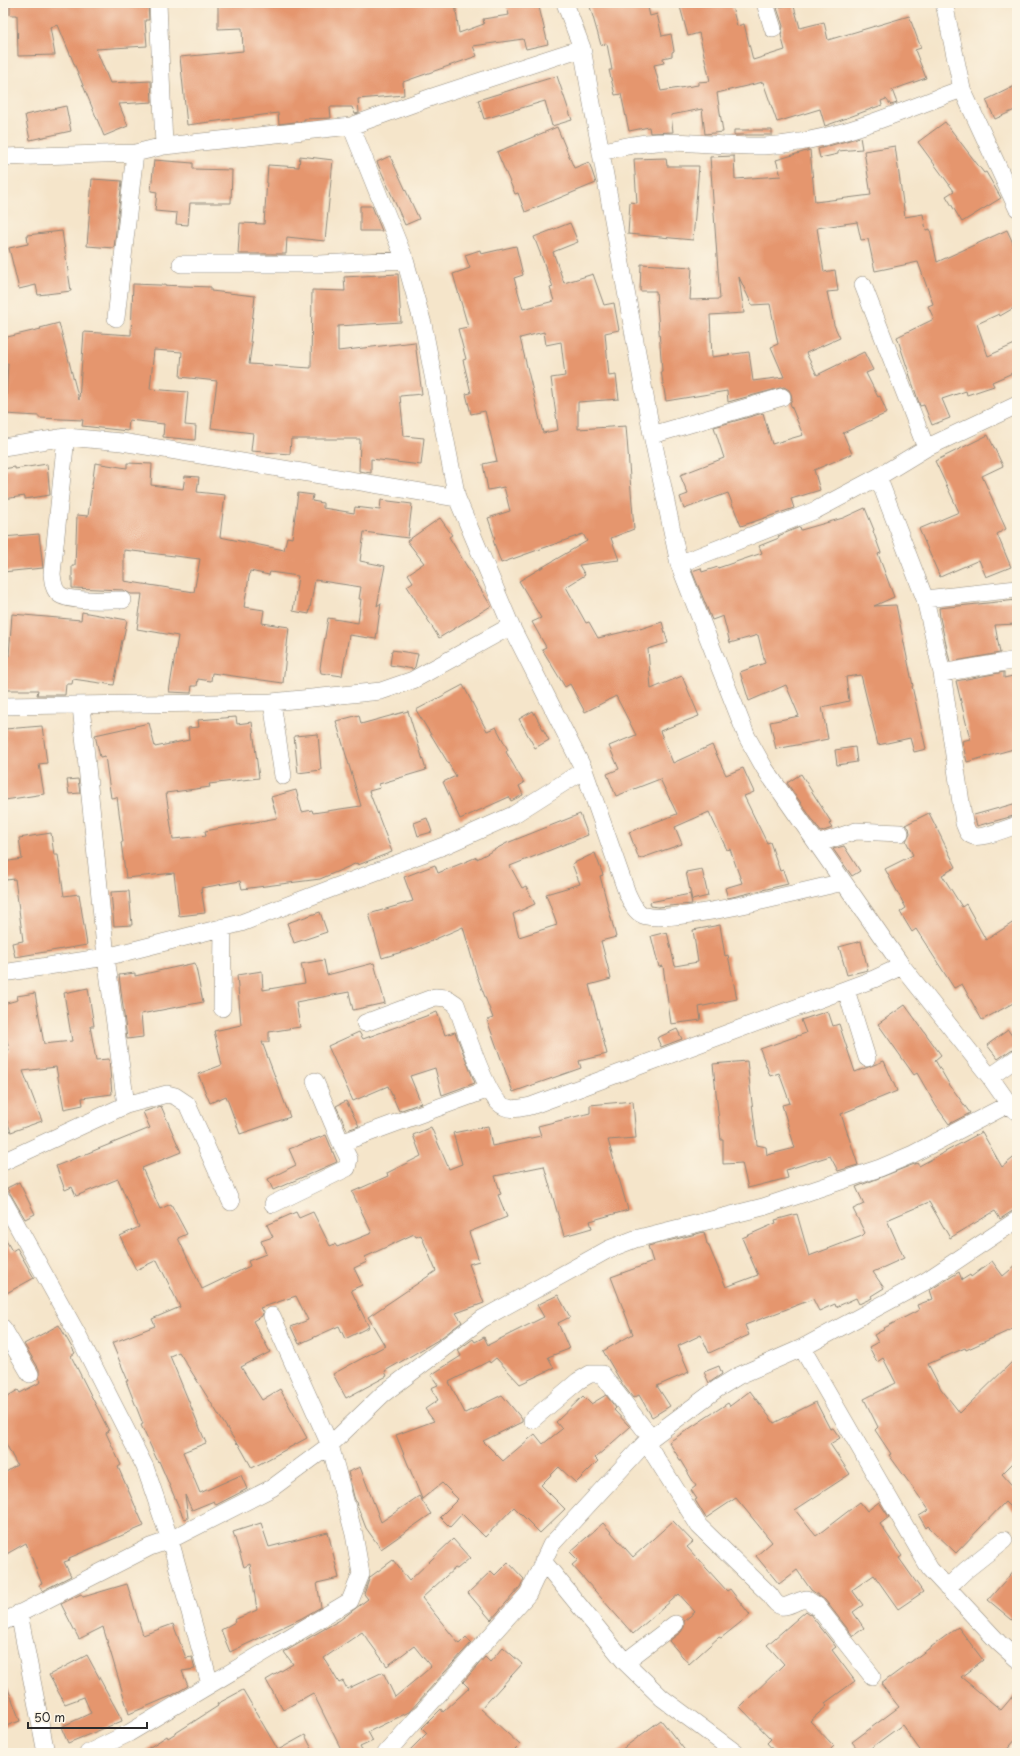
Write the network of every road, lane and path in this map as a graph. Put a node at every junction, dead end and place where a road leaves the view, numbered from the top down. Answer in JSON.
{"nodes":[{"id":1,"x":158,"y":3,"type":"edge"},
{"id":2,"x":565,"y":3,"type":"edge"},
{"id":3,"x":765,"y":3,"type":"edge"},
{"id":4,"x":947,"y":3,"type":"edge"},
{"id":5,"x":773,"y":29,"type":"dead end"},
{"id":6,"x":582,"y":48,"type":"junction"},
{"id":7,"x":962,"y":89,"type":"junction"},
{"id":8,"x":351,"y":126,"type":"junction"},
{"id":9,"x":164,"y":146,"type":"junction"},
{"id":10,"x":601,"y":152,"type":"junction"},
{"id":11,"x":135,"y":153,"type":"junction"},
{"id":12,"x":3,"y":157,"type":"edge"},
{"id":13,"x":1017,"y":208,"type":"edge"},
{"id":14,"x":405,"y":260,"type":"junction"},
{"id":15,"x":181,"y":264,"type":"dead end"},
{"id":16,"x":863,"y":285,"type":"dead end"},
{"id":17,"x":116,"y":318,"type":"dead end"},
{"id":18,"x":782,"y":397,"type":"dead end"},
{"id":19,"x":1017,"y":406,"type":"edge"},
{"id":20,"x":652,"y":435,"type":"junction"},
{"id":21,"x":66,"y":438,"type":"junction"},
{"id":22,"x":3,"y":447,"type":"edge"},
{"id":23,"x":926,"y":448,"type":"junction"},
{"id":24,"x":878,"y":477,"type":"junction"},
{"id":25,"x":457,"y":498,"type":"junction"},
{"id":26,"x":679,"y":564,"type":"junction"},
{"id":27,"x":1017,"y":589,"type":"edge"},
{"id":28,"x":925,"y":599,"type":"junction"},
{"id":29,"x":123,"y":600,"type":"dead end"},
{"id":30,"x":511,"y":626,"type":"junction"},
{"id":31,"x":1017,"y":660,"type":"edge"},
{"id":32,"x":942,"y":673,"type":"junction"},
{"id":33,"x":272,"y":702,"type":"junction"},
{"id":34,"x":3,"y":706,"type":"edge"},
{"id":35,"x":80,"y":706,"type":"junction"},
{"id":36,"x":584,"y":770,"type":"junction"},
{"id":37,"x":282,"y":776,"type":"dead end"},
{"id":38,"x":1017,"y":825,"type":"edge"},
{"id":39,"x":900,"y":834,"type":"dead end"},
{"id":40,"x":817,"y":844,"type":"junction"},
{"id":41,"x":843,"y":882,"type":"junction"},
{"id":42,"x":223,"y":927,"type":"junction"},
{"id":43,"x":106,"y":957,"type":"junction"},
{"id":44,"x":902,"y":966,"type":"junction"},
{"id":45,"x":3,"y":973,"type":"edge"},
{"id":46,"x":846,"y":990,"type":"junction"},
{"id":47,"x":222,"y":1008,"type":"dead end"},
{"id":48,"x":365,"y":1023,"type":"dead end"},
{"id":49,"x":867,"y":1058,"type":"dead end"},
{"id":50,"x":1017,"y":1058,"type":"edge"},
{"id":51,"x":990,"y":1077,"type":"junction"},
{"id":52,"x":315,"y":1081,"type":"dead end"},
{"id":53,"x":489,"y":1089,"type":"junction"},
{"id":54,"x":126,"y":1105,"type":"junction"},
{"id":55,"x":1013,"y":1108,"type":"edge"},
{"id":56,"x":341,"y":1143,"type":"junction"},
{"id":57,"x":3,"y":1162,"type":"edge"},
{"id":58,"x":3,"y":1200,"type":"edge"},
{"id":59,"x":231,"y":1202,"type":"dead end"},
{"id":60,"x":273,"y":1204,"type":"dead end"},
{"id":61,"x":1017,"y":1220,"type":"edge"},
{"id":62,"x":272,"y":1316,"type":"dead end"},
{"id":63,"x":3,"y":1328,"type":"edge"},
{"id":64,"x":802,"y":1348,"type":"junction"},
{"id":65,"x":30,"y":1374,"type":"dead end"},
{"id":66,"x":532,"y":1420,"type":"dead end"},
{"id":67,"x":649,"y":1440,"type":"junction"},
{"id":68,"x":330,"y":1445,"type":"junction"},
{"id":69,"x":170,"y":1540,"type":"junction"},
{"id":70,"x":1004,"y":1540,"type":"dead end"},
{"id":71,"x":543,"y":1561,"type":"junction"},
{"id":72,"x":947,"y":1588,"type":"junction"},
{"id":73,"x":19,"y":1613,"type":"junction"},
{"id":74,"x":3,"y":1622,"type":"edge"},
{"id":75,"x":675,"y":1624,"type":"dead end"},
{"id":76,"x":1017,"y":1659,"type":"edge"},
{"id":77,"x":625,"y":1662,"type":"junction"},
{"id":78,"x":872,"y":1676,"type":"dead end"},
{"id":79,"x":210,"y":1684,"type":"junction"},
{"id":80,"x":46,"y":1753,"type":"edge"},
{"id":81,"x":88,"y":1753,"type":"edge"},
{"id":82,"x":386,"y":1753,"type":"edge"},
{"id":83,"x":736,"y":1753,"type":"edge"}],
"edges":[{"from":1,"to":9,"type":"street"},
{"from":2,"to":6,"type":"street"},
{"from":3,"to":5,"type":"street"},
{"from":4,"to":7,"type":"street"},
{"from":6,"to":8,"type":"street"},
{"from":6,"to":10,"type":"street"},
{"from":7,"to":10,"type":"street"},
{"from":7,"to":13,"type":"street"},
{"from":8,"to":9,"type":"street"},
{"from":8,"to":14,"type":"street"},
{"from":9,"to":11,"type":"street"},
{"from":10,"to":20,"type":"street"},
{"from":11,"to":12,"type":"street"},
{"from":11,"to":17,"type":"street"},
{"from":14,"to":15,"type":"street"},
{"from":14,"to":25,"type":"street"},
{"from":16,"to":23,"type":"street"},
{"from":18,"to":20,"type":"street"},
{"from":19,"to":23,"type":"street"},
{"from":20,"to":26,"type":"street"},
{"from":21,"to":22,"type":"street"},
{"from":21,"to":25,"type":"street"},
{"from":21,"to":29,"type":"street"},
{"from":23,"to":24,"type":"street"},
{"from":24,"to":26,"type":"street"},
{"from":24,"to":28,"type":"street"},
{"from":25,"to":30,"type":"street"},
{"from":26,"to":40,"type":"street"},
{"from":27,"to":28,"type":"street"},
{"from":28,"to":32,"type":"street"},
{"from":30,"to":33,"type":"street"},
{"from":30,"to":36,"type":"street"},
{"from":31,"to":32,"type":"street"},
{"from":32,"to":38,"type":"street"},
{"from":33,"to":35,"type":"street"},
{"from":33,"to":37,"type":"street"},
{"from":34,"to":35,"type":"street"},
{"from":35,"to":43,"type":"street"},
{"from":36,"to":41,"type":"street"},
{"from":36,"to":42,"type":"street"},
{"from":39,"to":40,"type":"street"},
{"from":40,"to":41,"type":"street"},
{"from":41,"to":44,"type":"street"},
{"from":42,"to":43,"type":"street"},
{"from":42,"to":47,"type":"street"},
{"from":43,"to":45,"type":"street"},
{"from":43,"to":54,"type":"street"},
{"from":44,"to":46,"type":"street"},
{"from":44,"to":51,"type":"street"},
{"from":46,"to":49,"type":"street"},
{"from":46,"to":53,"type":"street"},
{"from":48,"to":53,"type":"street"},
{"from":50,"to":51,"type":"street"},
{"from":51,"to":55,"type":"street"},
{"from":52,"to":56,"type":"street"},
{"from":53,"to":56,"type":"street"},
{"from":54,"to":57,"type":"street"},
{"from":54,"to":59,"type":"street"},
{"from":55,"to":68,"type":"street"},
{"from":56,"to":60,"type":"street"},
{"from":58,"to":69,"type":"street"},
{"from":61,"to":64,"type":"street"},
{"from":62,"to":68,"type":"street"},
{"from":63,"to":65,"type":"street"},
{"from":64,"to":67,"type":"street"},
{"from":64,"to":72,"type":"street"},
{"from":66,"to":67,"type":"street"},
{"from":67,"to":71,"type":"street"},
{"from":67,"to":78,"type":"street"},
{"from":68,"to":69,"type":"street"},
{"from":68,"to":79,"type":"street"},
{"from":69,"to":73,"type":"street"},
{"from":69,"to":79,"type":"street"},
{"from":70,"to":72,"type":"street"},
{"from":71,"to":77,"type":"street"},
{"from":71,"to":82,"type":"street"},
{"from":72,"to":76,"type":"street"},
{"from":73,"to":74,"type":"street"},
{"from":73,"to":80,"type":"street"},
{"from":75,"to":77,"type":"street"},
{"from":77,"to":83,"type":"street"},
{"from":79,"to":81,"type":"street"}]}
